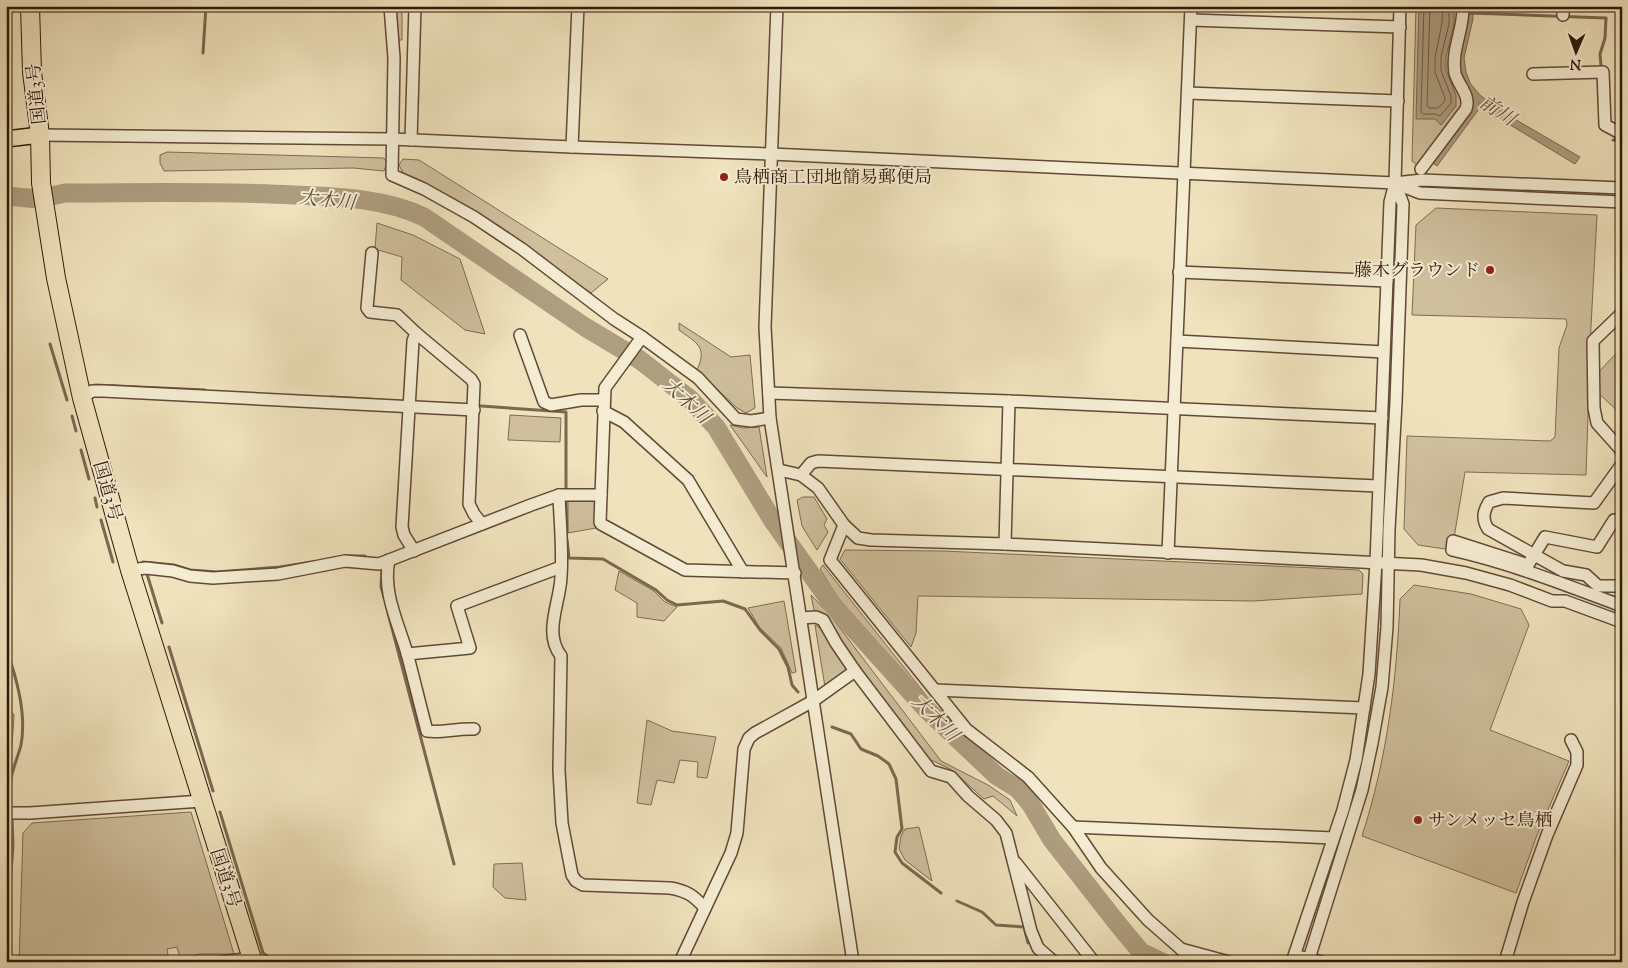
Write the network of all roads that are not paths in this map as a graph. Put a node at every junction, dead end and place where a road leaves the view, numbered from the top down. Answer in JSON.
{"nodes":[{"id":1,"x":30,"y":6,"type":"edge"},
{"id":2,"x":390,"y":6,"type":"edge"},
{"id":3,"x":414,"y":6,"type":"edge"},
{"id":4,"x":578,"y":6,"type":"edge"},
{"id":5,"x":778,"y":6,"type":"edge"},
{"id":6,"x":1191,"y":6,"type":"edge"},
{"id":7,"x":1400,"y":6,"type":"edge"},
{"id":8,"x":1463,"y":6,"type":"edge"},
{"id":9,"x":1191,"y":20,"type":"junction"},
{"id":10,"x":1400,"y":27,"type":"junction"},
{"id":11,"x":1533,"y":74,"type":"dead end"},
{"id":12,"x":1188,"y":93,"type":"junction"},
{"id":13,"x":1398,"y":102,"type":"junction"},
{"id":14,"x":1622,"y":134,"type":"edge"},
{"id":15,"x":40,"y":135,"type":"junction"},
{"id":16,"x":6,"y":139,"type":"edge"},
{"id":17,"x":392,"y":139,"type":"junction"},
{"id":18,"x":411,"y":140,"type":"junction"},
{"id":19,"x":572,"y":147,"type":"junction"},
{"id":20,"x":771,"y":154,"type":"junction"},
{"id":21,"x":1421,"y":169,"type":"dead end"},
{"id":22,"x":1184,"y":172,"type":"junction"},
{"id":23,"x":1395,"y":183,"type":"junction"},
{"id":24,"x":1622,"y":188,"type":"edge"},
{"id":25,"x":1622,"y":202,"type":"edge"},
{"id":26,"x":372,"y":253,"type":"dead end"},
{"id":27,"x":1179,"y":272,"type":"junction"},
{"id":28,"x":1387,"y":281,"type":"junction"},
{"id":29,"x":1622,"y":313,"type":"edge"},
{"id":30,"x":416,"y":333,"type":"junction"},
{"id":31,"x":520,"y":334,"type":"dead end"},
{"id":32,"x":640,"y":339,"type":"junction"},
{"id":33,"x":1177,"y":341,"type":"junction"},
{"id":34,"x":1384,"y":352,"type":"junction"},
{"id":35,"x":768,"y":392,"type":"junction"},
{"id":36,"x":82,"y":398,"type":"junction"},
{"id":37,"x":1009,"y":401,"type":"junction"},
{"id":38,"x":410,"y":406,"type":"junction"},
{"id":39,"x":604,"y":406,"type":"junction"},
{"id":40,"x":1174,"y":409,"type":"junction"},
{"id":41,"x":474,"y":410,"type":"junction"},
{"id":42,"x":770,"y":418,"type":"junction"},
{"id":43,"x":1382,"y":418,"type":"junction"},
{"id":44,"x":1622,"y":451,"type":"edge"},
{"id":45,"x":1622,"y":464,"type":"edge"},
{"id":46,"x":779,"y":470,"type":"junction"},
{"id":47,"x":1007,"y":470,"type":"junction"},
{"id":48,"x":801,"y":475,"type":"junction"},
{"id":49,"x":1172,"y":477,"type":"junction"},
{"id":50,"x":1378,"y":486,"type":"junction"},
{"id":51,"x":601,"y":495,"type":"junction"},
{"id":52,"x":559,"y":496,"type":"junction"},
{"id":53,"x":1622,"y":516,"type":"edge"},
{"id":54,"x":482,"y":524,"type":"junction"},
{"id":55,"x":844,"y":525,"type":"junction"},
{"id":56,"x":1005,"y":544,"type":"junction"},
{"id":57,"x":414,"y":551,"type":"junction"},
{"id":58,"x":1168,"y":553,"type":"junction"},
{"id":59,"x":1534,"y":554,"type":"junction"},
{"id":60,"x":389,"y":560,"type":"junction"},
{"id":61,"x":1382,"y":562,"type":"junction"},
{"id":62,"x":1547,"y":562,"type":"junction"},
{"id":63,"x":562,"y":567,"type":"junction"},
{"id":64,"x":130,"y":570,"type":"junction"},
{"id":65,"x":743,"y":572,"type":"junction"},
{"id":66,"x":795,"y":573,"type":"junction"},
{"id":67,"x":1542,"y":576,"type":"junction"},
{"id":68,"x":1622,"y":588,"type":"edge"},
{"id":69,"x":1622,"y":606,"type":"edge"},
{"id":70,"x":801,"y":618,"type":"junction"},
{"id":71,"x":1622,"y":622,"type":"edge"},
{"id":72,"x":407,"y":654,"type":"junction"},
{"id":73,"x":855,"y":671,"type":"junction"},
{"id":74,"x":935,"y":690,"type":"junction"},
{"id":75,"x":813,"y":701,"type":"junction"},
{"id":76,"x":1364,"y":708,"type":"junction"},
{"id":77,"x":474,"y":729,"type":"dead end"},
{"id":78,"x":1571,"y":740,"type":"dead end"},
{"id":79,"x":202,"y":801,"type":"junction"},
{"id":80,"x":6,"y":813,"type":"edge"},
{"id":81,"x":1073,"y":827,"type":"junction"},
{"id":82,"x":1333,"y":838,"type":"junction"},
{"id":83,"x":1013,"y":859,"type":"junction"},
{"id":84,"x":705,"y":908,"type":"junction"},
{"id":85,"x":1181,"y":949,"type":"junction"},
{"id":86,"x":1293,"y":958,"type":"edge"},
{"id":87,"x":252,"y":960,"type":"edge"},
{"id":88,"x":1308,"y":960,"type":"edge"},
{"id":89,"x":1053,"y":961,"type":"edge"},
{"id":90,"x":222,"y":962,"type":"edge"},
{"id":91,"x":680,"y":962,"type":"edge"},
{"id":92,"x":853,"y":962,"type":"edge"},
{"id":93,"x":1094,"y":962,"type":"edge"},
{"id":94,"x":1192,"y":962,"type":"edge"},
{"id":95,"x":1229,"y":962,"type":"edge"},
{"id":96,"x":1322,"y":962,"type":"edge"},
{"id":97,"x":1505,"y":962,"type":"edge"}],
"edges":[{"from":1,"to":15,"type":"highway","name":"国道3号"},
{"from":2,"to":17,"type":"street"},
{"from":3,"to":18,"type":"street"},
{"from":4,"to":19,"type":"street"},
{"from":5,"to":20,"type":"street"},
{"from":6,"to":9,"type":"street"},
{"from":7,"to":10,"type":"street"},
{"from":8,"to":21,"type":"street"},
{"from":9,"to":10,"type":"street"},
{"from":9,"to":12,"type":"street"},
{"from":10,"to":13,"type":"street"},
{"from":11,"to":14,"type":"street"},
{"from":12,"to":13,"type":"street"},
{"from":12,"to":22,"type":"street"},
{"from":13,"to":23,"type":"street"},
{"from":15,"to":16,"type":"main road"},
{"from":15,"to":17,"type":"street"},
{"from":15,"to":36,"type":"highway","name":"国道3号"},
{"from":17,"to":18,"type":"street"},
{"from":17,"to":32,"type":"street"},
{"from":18,"to":19,"type":"street"},
{"from":19,"to":20,"type":"street"},
{"from":20,"to":22,"type":"street"},
{"from":20,"to":35,"type":"street"},
{"from":22,"to":23,"type":"street"},
{"from":22,"to":27,"type":"street"},
{"from":23,"to":24,"type":"street"},
{"from":23,"to":25,"type":"street"},
{"from":23,"to":28,"type":"street"},
{"from":23,"to":61,"type":"street"},
{"from":26,"to":30,"type":"street"},
{"from":27,"to":28,"type":"street"},
{"from":27,"to":33,"type":"street"},
{"from":28,"to":34,"type":"street"},
{"from":29,"to":44,"type":"street"},
{"from":30,"to":38,"type":"street"},
{"from":30,"to":41,"type":"street"},
{"from":31,"to":39,"type":"street"},
{"from":32,"to":39,"type":"street"},
{"from":32,"to":42,"type":"street"},
{"from":33,"to":34,"type":"street"},
{"from":33,"to":40,"type":"street"},
{"from":34,"to":43,"type":"street"},
{"from":35,"to":37,"type":"street"},
{"from":35,"to":42,"type":"street"},
{"from":36,"to":38,"type":"street"},
{"from":36,"to":64,"type":"highway","name":"国道3号"},
{"from":37,"to":40,"type":"street"},
{"from":37,"to":47,"type":"street"},
{"from":38,"to":41,"type":"street"},
{"from":38,"to":57,"type":"street"},
{"from":39,"to":51,"type":"street"},
{"from":39,"to":65,"type":"street"},
{"from":40,"to":43,"type":"street"},
{"from":40,"to":49,"type":"street"},
{"from":41,"to":54,"type":"street"},
{"from":42,"to":46,"type":"street"},
{"from":43,"to":50,"type":"street"},
{"from":45,"to":59,"type":"street"},
{"from":46,"to":48,"type":"street"},
{"from":46,"to":66,"type":"street"},
{"from":47,"to":48,"type":"street"},
{"from":47,"to":49,"type":"street"},
{"from":47,"to":56,"type":"street"},
{"from":48,"to":55,"type":"street"},
{"from":49,"to":50,"type":"street"},
{"from":49,"to":58,"type":"street"},
{"from":50,"to":61,"type":"street"},
{"from":51,"to":52,"type":"street"},
{"from":51,"to":65,"type":"street"},
{"from":52,"to":54,"type":"street"},
{"from":52,"to":63,"type":"street"},
{"from":53,"to":59,"type":"street"},
{"from":54,"to":57,"type":"street"},
{"from":55,"to":56,"type":"street"},
{"from":55,"to":74,"type":"street"},
{"from":56,"to":58,"type":"street"},
{"from":57,"to":60,"type":"street"},
{"from":58,"to":61,"type":"street"},
{"from":59,"to":62,"type":"street"},
{"from":59,"to":67,"type":"street"},
{"from":60,"to":64,"type":"street"},
{"from":60,"to":72,"type":"street"},
{"from":61,"to":71,"type":"street"},
{"from":61,"to":76,"type":"street"},
{"from":61,"to":88,"type":"street"},
{"from":62,"to":67,"type":"street"},
{"from":62,"to":68,"type":"street"},
{"from":63,"to":72,"type":"street"},
{"from":63,"to":84,"type":"street"},
{"from":64,"to":79,"type":"highway","name":"国道3号"},
{"from":65,"to":66,"type":"street"},
{"from":66,"to":70,"type":"street"},
{"from":67,"to":69,"type":"street"},
{"from":70,"to":73,"type":"street"},
{"from":70,"to":75,"type":"street"},
{"from":72,"to":77,"type":"street"},
{"from":73,"to":75,"type":"street"},
{"from":73,"to":83,"type":"street"},
{"from":74,"to":76,"type":"street"},
{"from":74,"to":81,"type":"street"},
{"from":75,"to":84,"type":"street"},
{"from":75,"to":92,"type":"street"},
{"from":76,"to":82,"type":"street"},
{"from":78,"to":97,"type":"street"},
{"from":79,"to":80,"type":"street"},
{"from":79,"to":87,"type":"highway","name":"国道3号"},
{"from":81,"to":82,"type":"street"},
{"from":81,"to":85,"type":"street"},
{"from":82,"to":86,"type":"street"},
{"from":83,"to":89,"type":"street"},
{"from":83,"to":93,"type":"street"},
{"from":84,"to":91,"type":"street"},
{"from":85,"to":94,"type":"street"},
{"from":85,"to":95,"type":"street"},
{"from":86,"to":88,"type":"street"},
{"from":87,"to":90,"type":"street"},
{"from":88,"to":96,"type":"street"}]}
